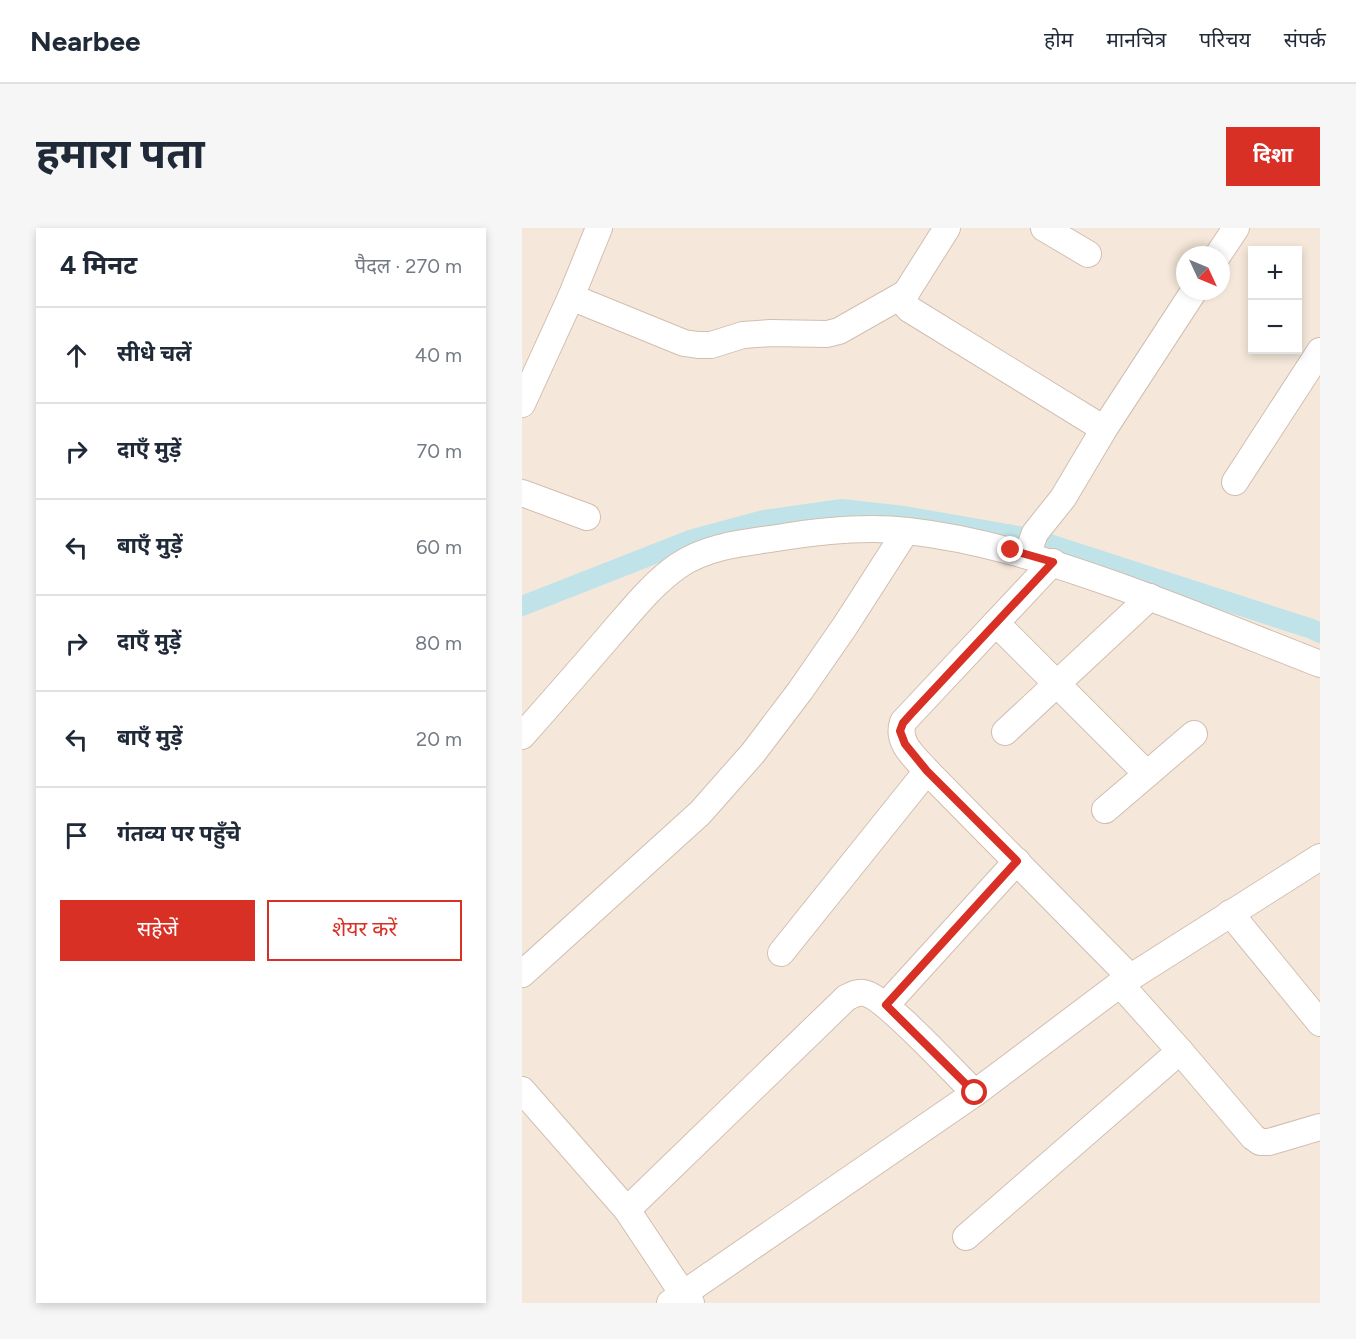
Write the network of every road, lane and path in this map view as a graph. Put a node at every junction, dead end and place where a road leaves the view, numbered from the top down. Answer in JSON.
{"nodes":[{"id":1,"x":599,"y":228,"type":"edge"},
{"id":2,"x":947,"y":228,"type":"edge"},
{"id":3,"x":1044,"y":228,"type":"edge"},
{"id":4,"x":1236,"y":228,"type":"edge"},
{"id":5,"x":1224,"y":246,"type":"edge"},
{"id":6,"x":1088,"y":254,"type":"dead end"},
{"id":7,"x":906,"y":293,"type":"junction"},
{"id":8,"x":571,"y":297,"type":"junction"},
{"id":9,"x":1188,"y":300,"type":"edge"},
{"id":10,"x":1320,"y":351,"type":"edge"},
{"id":11,"x":522,"y":404,"type":"edge"},
{"id":12,"x":1104,"y":429,"type":"junction"},
{"id":13,"x":1236,"y":482,"type":"dead end"},
{"id":14,"x":522,"y":493,"type":"edge"},
{"id":15,"x":587,"y":518,"type":"dead end"},
{"id":16,"x":906,"y":531,"type":"junction"},
{"id":17,"x":1027,"y":555,"type":"junction"},
{"id":18,"x":1053,"y":562,"type":"junction"},
{"id":19,"x":1150,"y":597,"type":"junction"},
{"id":20,"x":996,"y":623,"type":"junction"},
{"id":21,"x":1320,"y":664,"type":"edge"},
{"id":22,"x":1056,"y":684,"type":"junction"},
{"id":23,"x":1005,"y":732,"type":"dead end"},
{"id":24,"x":1194,"y":734,"type":"dead end"},
{"id":25,"x":522,"y":736,"type":"edge"},
{"id":26,"x":927,"y":771,"type":"junction"},
{"id":27,"x":1147,"y":774,"type":"junction"},
{"id":28,"x":1105,"y":810,"type":"dead end"},
{"id":29,"x":1320,"y":857,"type":"edge"},
{"id":30,"x":1017,"y":861,"type":"junction"},
{"id":31,"x":1230,"y":913,"type":"junction"},
{"id":32,"x":781,"y":953,"type":"dead end"},
{"id":33,"x":522,"y":974,"type":"edge"},
{"id":34,"x":1125,"y":980,"type":"junction"},
{"id":35,"x":886,"y":1005,"type":"junction"},
{"id":36,"x":1319,"y":1021,"type":"edge"},
{"id":37,"x":1180,"y":1051,"type":"junction"},
{"id":38,"x":522,"y":1090,"type":"edge"},
{"id":39,"x":975,"y":1093,"type":"junction"},
{"id":40,"x":1320,"y":1127,"type":"edge"},
{"id":41,"x":627,"y":1210,"type":"junction"},
{"id":42,"x":966,"y":1237,"type":"dead end"},
{"id":43,"x":681,"y":1300,"type":"edge"}],
"edges":[{"from":1,"to":8,"type":"street"},
{"from":2,"to":7,"type":"street"},
{"from":3,"to":6,"type":"street"},
{"from":4,"to":5,"type":"street"},
{"from":7,"to":8,"type":"street"},
{"from":7,"to":12,"type":"street"},
{"from":8,"to":11,"type":"street"},
{"from":9,"to":12,"type":"street"},
{"from":10,"to":13,"type":"street"},
{"from":12,"to":17,"type":"street"},
{"from":14,"to":15,"type":"street"},
{"from":16,"to":17,"type":"street"},
{"from":16,"to":25,"type":"street"},
{"from":16,"to":33,"type":"street"},
{"from":17,"to":18,"type":"street"},
{"from":18,"to":19,"type":"street"},
{"from":18,"to":20,"type":"street"},
{"from":19,"to":21,"type":"street"},
{"from":19,"to":22,"type":"street"},
{"from":20,"to":22,"type":"street"},
{"from":20,"to":26,"type":"street"},
{"from":22,"to":23,"type":"street"},
{"from":22,"to":27,"type":"street"},
{"from":24,"to":27,"type":"street"},
{"from":26,"to":30,"type":"street"},
{"from":26,"to":32,"type":"street"},
{"from":27,"to":28,"type":"street"},
{"from":29,"to":31,"type":"street"},
{"from":30,"to":34,"type":"street"},
{"from":30,"to":35,"type":"street"},
{"from":31,"to":34,"type":"street"},
{"from":31,"to":36,"type":"street"},
{"from":34,"to":37,"type":"street"},
{"from":34,"to":39,"type":"street"},
{"from":35,"to":39,"type":"street"},
{"from":35,"to":41,"type":"street"},
{"from":37,"to":40,"type":"street"},
{"from":37,"to":42,"type":"street"},
{"from":38,"to":41,"type":"street"},
{"from":39,"to":43,"type":"street"},
{"from":41,"to":43,"type":"street"}]}
